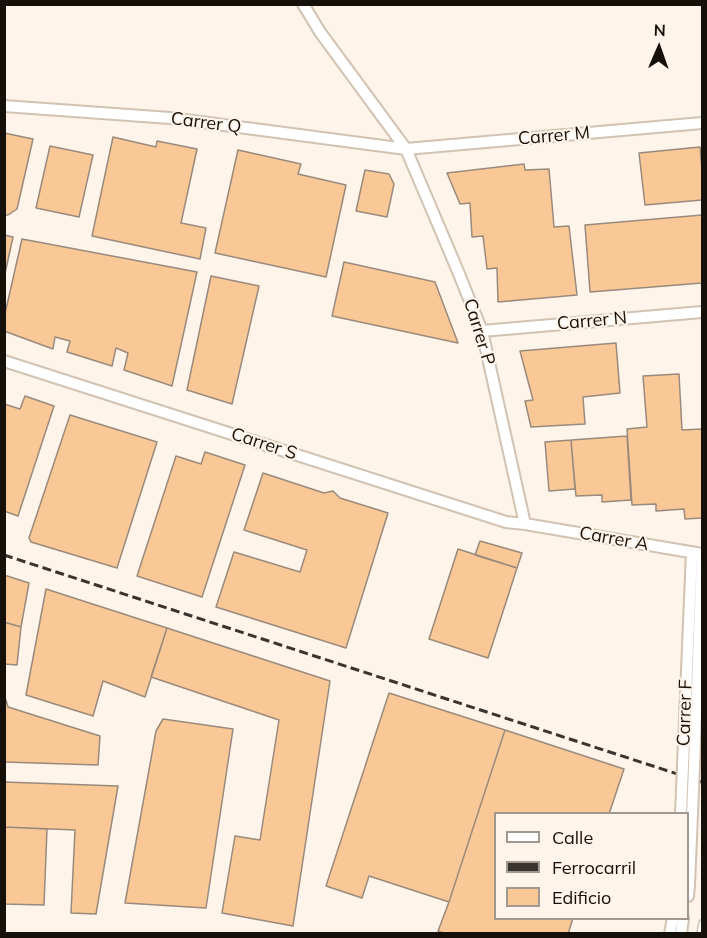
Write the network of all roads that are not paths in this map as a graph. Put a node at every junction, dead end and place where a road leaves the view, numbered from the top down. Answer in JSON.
{"nodes":[{"id":1,"x":303,"y":4,"type":"edge"},
{"id":2,"x":4,"y":106,"type":"edge"},
{"id":3,"x":702,"y":123,"type":"edge"},
{"id":4,"x":406,"y":149,"type":"junction"},
{"id":5,"x":702,"y":312,"type":"edge"},
{"id":6,"x":482,"y":331,"type":"junction"},
{"id":7,"x":4,"y":361,"type":"edge"},
{"id":8,"x":525,"y":524,"type":"junction"},
{"id":9,"x":699,"y":554,"type":"edge"},
{"id":10,"x":688,"y":790,"type":"junction"},
{"id":11,"x":681,"y":812,"type":"edge"},
{"id":12,"x":688,"y":812,"type":"edge"},
{"id":13,"x":702,"y":923,"type":"edge"},
{"id":14,"x":700,"y":933,"type":"edge"}],
"edges":[{"from":1,"to":4,"type":"street","name":"Carrer P"},
{"from":2,"to":4,"type":"street","name":"Carrer Q"},
{"from":3,"to":4,"type":"street","name":"Carrer M"},
{"from":4,"to":6,"type":"street","name":"Carrer P"},
{"from":5,"to":6,"type":"street","name":"Carrer N"},
{"from":6,"to":8,"type":"street","name":"Carrer P"},
{"from":7,"to":8,"type":"street","name":"Carrer S"},
{"from":8,"to":9,"type":"street","name":"Carrer A"},
{"from":9,"to":10,"type":"street","name":"Carrer F","bridge":true},
{"from":10,"to":11,"type":"street"},
{"from":10,"to":12,"type":"street"},
{"from":13,"to":14,"type":"lane"}]}
